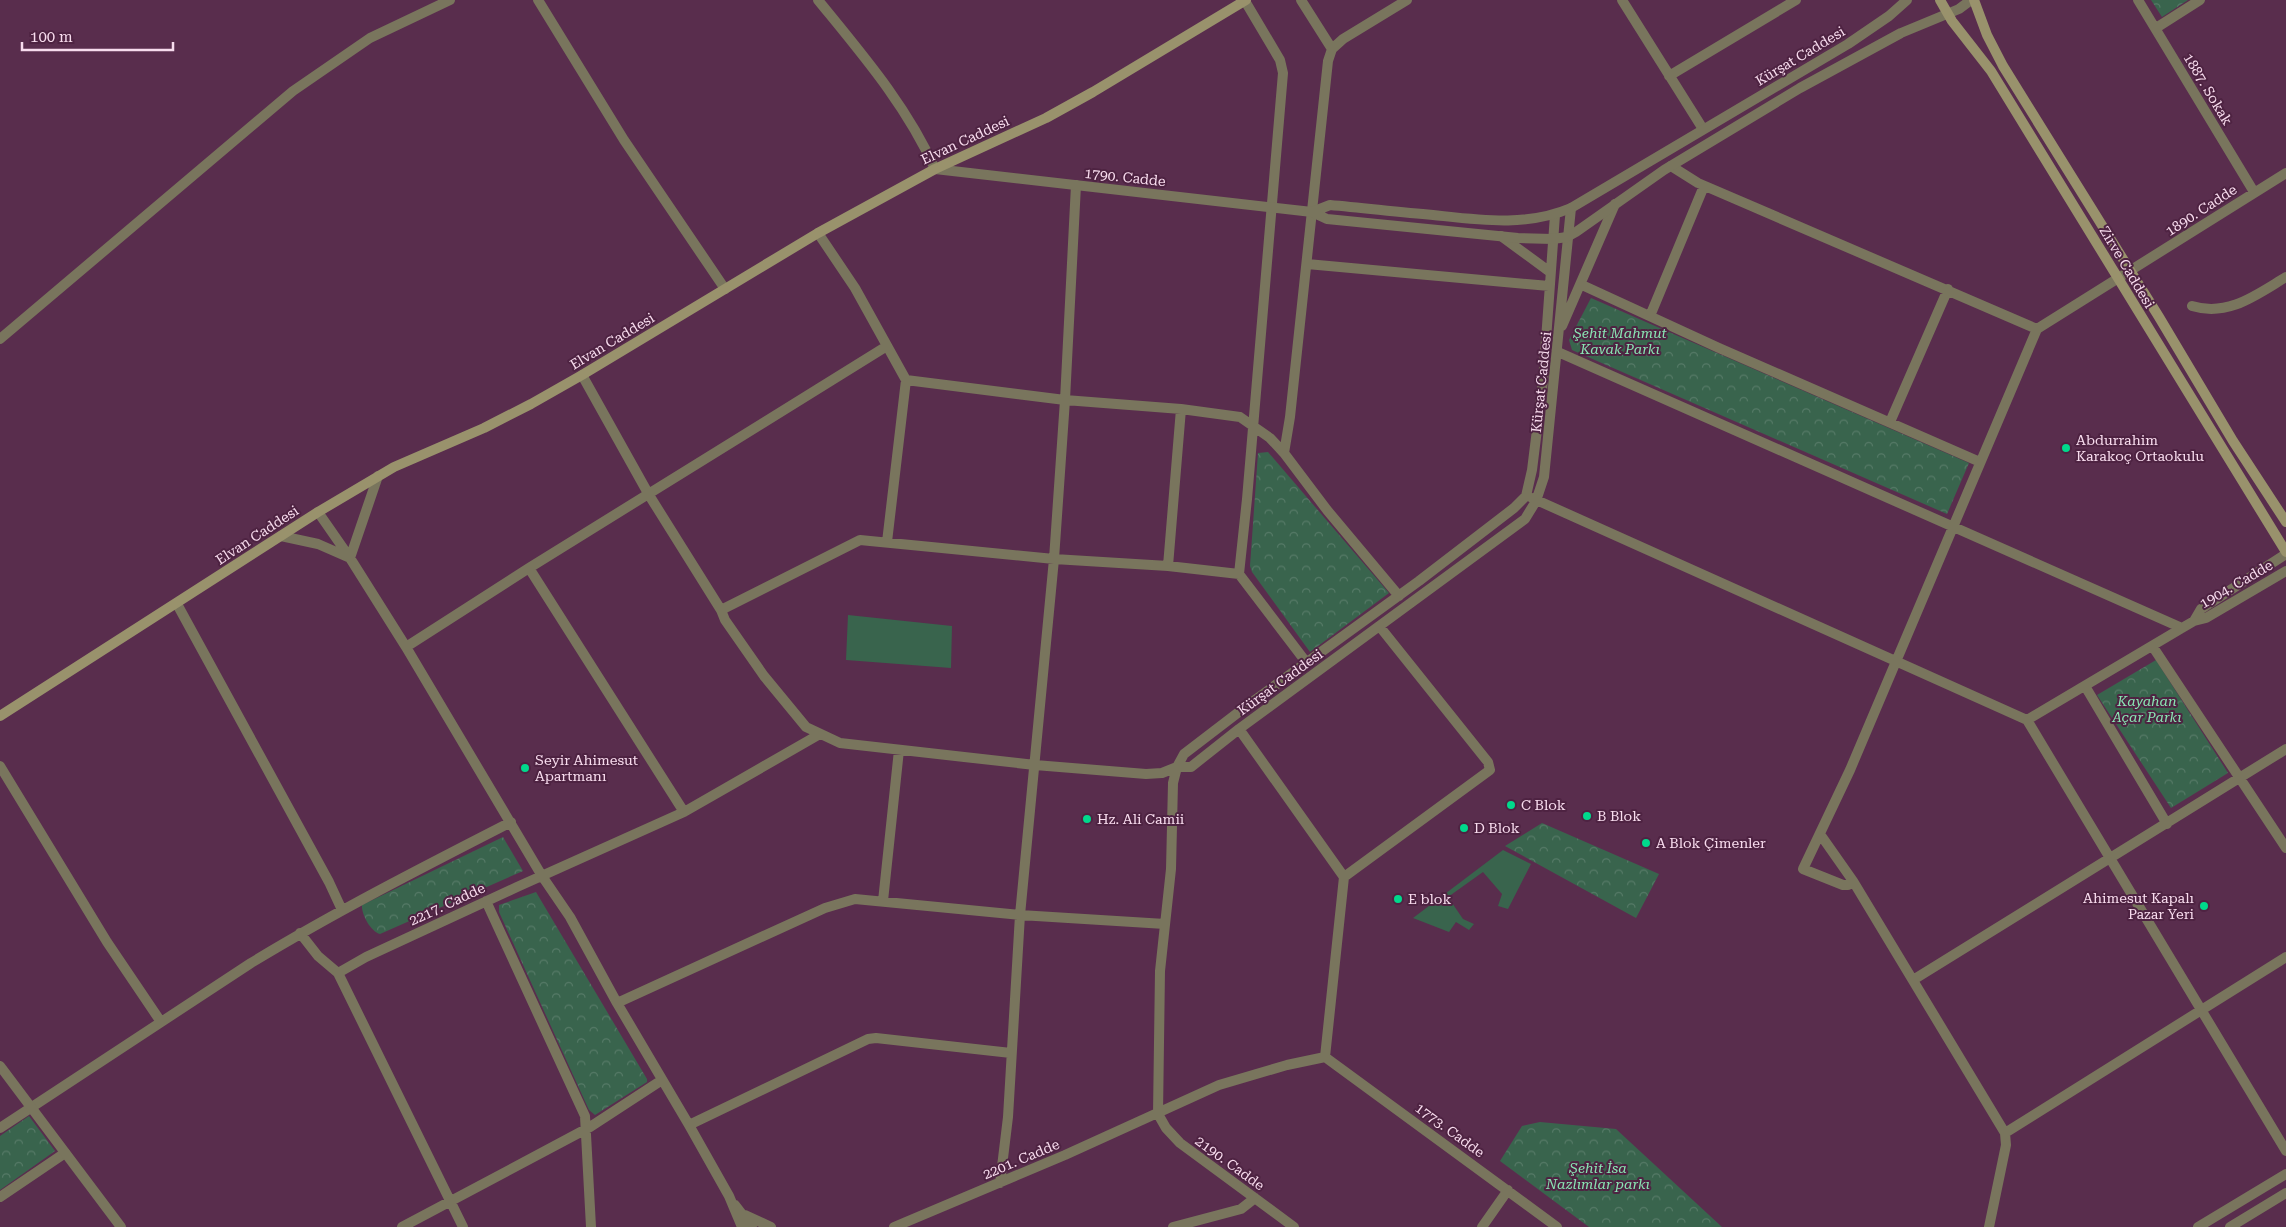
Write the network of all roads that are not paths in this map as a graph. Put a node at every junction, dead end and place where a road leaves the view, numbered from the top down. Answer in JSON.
{"nodes":[{"id":1,"x":450,"y":0,"type":"edge"},
{"id":2,"x":538,"y":0,"type":"edge"},
{"id":3,"x":818,"y":0,"type":"edge"},
{"id":4,"x":1245,"y":0,"type":"edge"},
{"id":5,"x":1301,"y":0,"type":"edge"},
{"id":6,"x":1407,"y":0,"type":"edge"},
{"id":7,"x":1622,"y":0,"type":"edge"},
{"id":8,"x":1796,"y":0,"type":"edge"},
{"id":9,"x":1907,"y":0,"type":"edge"},
{"id":10,"x":1940,"y":0,"type":"edge"},
{"id":11,"x":1972,"y":0,"type":"edge"},
{"id":12,"x":2138,"y":0,"type":"edge"},
{"id":13,"x":2200,"y":0,"type":"edge"},
{"id":14,"x":1947,"y":13,"type":"junction"},
{"id":15,"x":2156,"y":28,"type":"junction"},
{"id":16,"x":1332,"y":49,"type":"junction"},
{"id":17,"x":1669,"y":76,"type":"junction"},
{"id":18,"x":1703,"y":129,"type":"junction"},
{"id":19,"x":1670,"y":166,"type":"junction"},
{"id":20,"x":935,"y":169,"type":"junction"},
{"id":21,"x":2286,"y":173,"type":"edge"},
{"id":22,"x":1076,"y":185,"type":"junction"},
{"id":23,"x":1704,"y":186,"type":"junction"},
{"id":24,"x":2254,"y":192,"type":"junction"},
{"id":25,"x":1615,"y":204,"type":"junction"},
{"id":26,"x":1272,"y":207,"type":"junction"},
{"id":27,"x":1571,"y":208,"type":"junction"},
{"id":28,"x":1312,"y":212,"type":"junction"},
{"id":29,"x":1555,"y":215,"type":"junction"},
{"id":30,"x":818,"y":233,"type":"junction"},
{"id":31,"x":1501,"y":236,"type":"junction"},
{"id":32,"x":1567,"y":237,"type":"junction"},
{"id":33,"x":1554,"y":239,"type":"junction"},
{"id":34,"x":1307,"y":264,"type":"junction"},
{"id":35,"x":2131,"y":271,"type":"junction"},
{"id":36,"x":1550,"y":272,"type":"junction"},
{"id":37,"x":2286,"y":277,"type":"edge"},
{"id":38,"x":2118,"y":279,"type":"junction"},
{"id":39,"x":1582,"y":285,"type":"junction"},
{"id":40,"x":1549,"y":286,"type":"junction"},
{"id":41,"x":725,"y":289,"type":"junction"},
{"id":42,"x":1948,"y":289,"type":"junction"},
{"id":43,"x":2192,"y":306,"type":"dead end"},
{"id":44,"x":1650,"y":316,"type":"junction"},
{"id":45,"x":2037,"y":328,"type":"junction"},
{"id":46,"x":1560,"y":332,"type":"junction"},
{"id":47,"x":0,"y":339,"type":"edge"},
{"id":48,"x":887,"y":346,"type":"junction"},
{"id":49,"x":1558,"y":352,"type":"junction"},
{"id":50,"x":582,"y":375,"type":"junction"},
{"id":51,"x":906,"y":380,"type":"junction"},
{"id":52,"x":1065,"y":400,"type":"junction"},
{"id":53,"x":1181,"y":409,"type":"junction"},
{"id":54,"x":1890,"y":422,"type":"junction"},
{"id":55,"x":1254,"y":425,"type":"junction"},
{"id":56,"x":1284,"y":454,"type":"junction"},
{"id":57,"x":1980,"y":462,"type":"junction"},
{"id":58,"x":378,"y":476,"type":"junction"},
{"id":59,"x":649,"y":494,"type":"junction"},
{"id":60,"x":1526,"y":496,"type":"junction"},
{"id":61,"x":1536,"y":501,"type":"junction"},
{"id":62,"x":318,"y":512,"type":"junction"},
{"id":63,"x":2286,"y":522,"type":"edge"},
{"id":64,"x":1954,"y":526,"type":"junction"},
{"id":65,"x":281,"y":536,"type":"junction"},
{"id":66,"x":887,"y":542,"type":"junction"},
{"id":67,"x":2286,"y":553,"type":"edge"},
{"id":68,"x":350,"y":558,"type":"junction"},
{"id":69,"x":1054,"y":560,"type":"junction"},
{"id":70,"x":1168,"y":566,"type":"junction"},
{"id":71,"x":529,"y":568,"type":"junction"},
{"id":72,"x":2286,"y":571,"type":"edge"},
{"id":73,"x":1239,"y":574,"type":"junction"},
{"id":74,"x":1399,"y":596,"type":"junction"},
{"id":75,"x":177,"y":604,"type":"junction"},
{"id":76,"x":721,"y":610,"type":"junction"},
{"id":77,"x":2194,"y":621,"type":"junction"},
{"id":78,"x":1380,"y":628,"type":"junction"},
{"id":79,"x":2182,"y":628,"type":"junction"},
{"id":80,"x":406,"y":647,"type":"junction"},
{"id":81,"x":2153,"y":647,"type":"junction"},
{"id":82,"x":1896,"y":660,"type":"junction"},
{"id":83,"x":1306,"y":662,"type":"junction"},
{"id":84,"x":2085,"y":686,"type":"junction"},
{"id":85,"x":0,"y":716,"type":"edge"},
{"id":86,"x":2027,"y":720,"type":"junction"},
{"id":87,"x":1239,"y":729,"type":"junction"},
{"id":88,"x":820,"y":734,"type":"junction"},
{"id":89,"x":899,"y":750,"type":"junction"},
{"id":90,"x":2286,"y":750,"type":"edge"},
{"id":91,"x":1035,"y":765,"type":"junction"},
{"id":92,"x":0,"y":766,"type":"edge"},
{"id":93,"x":1177,"y":766,"type":"junction"},
{"id":94,"x":2240,"y":779,"type":"junction"},
{"id":95,"x":684,"y":812,"type":"junction"},
{"id":96,"x":511,"y":822,"type":"junction"},
{"id":97,"x":2167,"y":824,"type":"junction"},
{"id":98,"x":1820,"y":834,"type":"junction"},
{"id":99,"x":2286,"y":848,"type":"edge"},
{"id":100,"x":2109,"y":860,"type":"junction"},
{"id":101,"x":542,"y":876,"type":"junction"},
{"id":102,"x":1344,"y":877,"type":"junction"},
{"id":103,"x":1853,"y":881,"type":"junction"},
{"id":104,"x":883,"y":900,"type":"junction"},
{"id":105,"x":486,"y":901,"type":"junction"},
{"id":106,"x":342,"y":910,"type":"junction"},
{"id":107,"x":1020,"y":915,"type":"junction"},
{"id":108,"x":1165,"y":924,"type":"junction"},
{"id":109,"x":300,"y":934,"type":"junction"},
{"id":110,"x":2286,"y":957,"type":"edge"},
{"id":111,"x":338,"y":973,"type":"junction"},
{"id":112,"x":1912,"y":980,"type":"junction"},
{"id":113,"x":617,"y":1003,"type":"junction"},
{"id":114,"x":2200,"y":1011,"type":"junction"},
{"id":115,"x":161,"y":1022,"type":"junction"},
{"id":116,"x":1011,"y":1053,"type":"junction"},
{"id":117,"x":1325,"y":1057,"type":"junction"},
{"id":118,"x":0,"y":1066,"type":"edge"},
{"id":119,"x":662,"y":1080,"type":"junction"},
{"id":120,"x":31,"y":1108,"type":"junction"},
{"id":121,"x":1158,"y":1114,"type":"junction"},
{"id":122,"x":689,"y":1125,"type":"junction"},
{"id":123,"x":0,"y":1128,"type":"edge"},
{"id":124,"x":586,"y":1129,"type":"junction"},
{"id":125,"x":2006,"y":1133,"type":"junction"},
{"id":126,"x":2286,"y":1152,"type":"edge"},
{"id":127,"x":64,"y":1153,"type":"junction"},
{"id":128,"x":2286,"y":1174,"type":"edge"},
{"id":129,"x":1000,"y":1183,"type":"junction"},
{"id":130,"x":1508,"y":1190,"type":"junction"},
{"id":131,"x":2286,"y":1193,"type":"edge"},
{"id":132,"x":728,"y":1196,"type":"junction"},
{"id":133,"x":0,"y":1197,"type":"edge"},
{"id":134,"x":1255,"y":1198,"type":"junction"},
{"id":135,"x":450,"y":1200,"type":"junction"},
{"id":136,"x":742,"y":1214,"type":"junction"},
{"id":137,"x":593,"y":1224,"type":"edge"},
{"id":138,"x":898,"y":1226,"type":"edge"},
{"id":139,"x":121,"y":1227,"type":"edge"},
{"id":140,"x":402,"y":1227,"type":"edge"},
{"id":141,"x":463,"y":1227,"type":"edge"},
{"id":142,"x":742,"y":1227,"type":"edge"},
{"id":143,"x":752,"y":1227,"type":"edge"},
{"id":144,"x":771,"y":1227,"type":"edge"},
{"id":145,"x":1174,"y":1227,"type":"edge"},
{"id":146,"x":1294,"y":1227,"type":"edge"},
{"id":147,"x":1482,"y":1227,"type":"edge"},
{"id":148,"x":1557,"y":1227,"type":"edge"},
{"id":149,"x":1989,"y":1227,"type":"edge"},
{"id":150,"x":2198,"y":1227,"type":"edge"},
{"id":151,"x":2230,"y":1227,"type":"edge"}],
"edges":[{"from":1,"to":47,"type":"street"},
{"from":2,"to":41,"type":"street"},
{"from":3,"to":20,"type":"street"},
{"from":4,"to":20,"type":"main road","name":"Elvan Caddesi"},
{"from":4,"to":26,"type":"street"},
{"from":5,"to":16,"type":"street"},
{"from":6,"to":16,"type":"street"},
{"from":7,"to":17,"type":"street"},
{"from":8,"to":17,"type":"street"},
{"from":9,"to":18,"type":"street","name":"Kürşat Caddesi"},
{"from":10,"to":14,"type":"main road","name":"Zirve Caddesi"},
{"from":11,"to":14,"type":"street","name":"Kürşat Caddesi"},
{"from":11,"to":35,"type":"main road","name":"Zirve Caddesi"},
{"from":12,"to":15,"type":"street","name":"1887. Sokak"},
{"from":13,"to":15,"type":"street"},
{"from":14,"to":19,"type":"street","name":"Kürşat Caddesi"},
{"from":14,"to":38,"type":"main road","name":"Zirve Caddesi"},
{"from":15,"to":24,"type":"street","name":"1887. Sokak"},
{"from":16,"to":28,"type":"street"},
{"from":17,"to":18,"type":"street"},
{"from":18,"to":27,"type":"street","name":"Kürşat Caddesi"},
{"from":19,"to":23,"type":"street"},
{"from":19,"to":25,"type":"street","name":"Kürşat Caddesi"},
{"from":20,"to":22,"type":"street","name":"1790. Cadde"},
{"from":20,"to":30,"type":"main road","name":"Elvan Caddesi"},
{"from":21,"to":24,"type":"street","name":"1890. Cadde"},
{"from":22,"to":26,"type":"street","name":"1790. Cadde"},
{"from":22,"to":52,"type":"street"},
{"from":23,"to":42,"type":"street"},
{"from":23,"to":44,"type":"street"},
{"from":24,"to":35,"type":"street","name":"1890. Cadde"},
{"from":25,"to":32,"type":"street","name":"1790. Cadde"},
{"from":25,"to":39,"type":"street"},
{"from":26,"to":28,"type":"street","name":"1790. Cadde"},
{"from":26,"to":55,"type":"street"},
{"from":27,"to":29,"type":"street","name":"1790. Cadde"},
{"from":27,"to":32,"type":"street","name":"Kürşat Caddesi"},
{"from":28,"to":29,"type":"street","name":"1790. Cadde"},
{"from":28,"to":31,"type":"street","name":"1790. Cadde"},
{"from":28,"to":34,"type":"street"},
{"from":29,"to":33,"type":"street","name":"Kürşat Caddesi"},
{"from":30,"to":41,"type":"main road","name":"Elvan Caddesi"},
{"from":30,"to":48,"type":"street"},
{"from":31,"to":33,"type":"street","name":"1790. Cadde"},
{"from":31,"to":36,"type":"street"},
{"from":32,"to":33,"type":"street","name":"1790. Cadde"},
{"from":32,"to":46,"type":"street","name":"Kürşat Caddesi"},
{"from":33,"to":36,"type":"street","name":"Kürşat Caddesi"},
{"from":34,"to":40,"type":"street"},
{"from":34,"to":56,"type":"street"},
{"from":35,"to":38,"type":"street","name":"1890. Cadde"},
{"from":35,"to":63,"type":"main road","name":"Zirve Caddesi"},
{"from":36,"to":40,"type":"street","name":"Kürşat Caddesi"},
{"from":37,"to":43,"type":"street"},
{"from":38,"to":45,"type":"street","name":"1890. Cadde"},
{"from":38,"to":67,"type":"main road","name":"Zirve Caddesi"},
{"from":39,"to":44,"type":"street"},
{"from":39,"to":46,"type":"street"},
{"from":40,"to":60,"type":"street","name":"Kürşat Caddesi"},
{"from":41,"to":50,"type":"main road","name":"Elvan Caddesi"},
{"from":42,"to":45,"type":"street"},
{"from":42,"to":54,"type":"street"},
{"from":44,"to":54,"type":"street"},
{"from":45,"to":57,"type":"street"},
{"from":46,"to":49,"type":"street","name":"Kürşat Caddesi"},
{"from":48,"to":51,"type":"street"},
{"from":48,"to":59,"type":"street"},
{"from":49,"to":61,"type":"street","name":"Kürşat Caddesi"},
{"from":49,"to":64,"type":"street"},
{"from":50,"to":58,"type":"main road","name":"Elvan Caddesi"},
{"from":50,"to":59,"type":"street"},
{"from":51,"to":52,"type":"street"},
{"from":51,"to":66,"type":"street"},
{"from":52,"to":53,"type":"street"},
{"from":52,"to":69,"type":"street"},
{"from":53,"to":55,"type":"street"},
{"from":53,"to":70,"type":"street"},
{"from":54,"to":57,"type":"street"},
{"from":55,"to":56,"type":"street"},
{"from":55,"to":73,"type":"street"},
{"from":56,"to":74,"type":"street"},
{"from":57,"to":64,"type":"street"},
{"from":58,"to":62,"type":"main road","name":"Elvan Caddesi"},
{"from":58,"to":68,"type":"street"},
{"from":59,"to":71,"type":"street"},
{"from":59,"to":76,"type":"street"},
{"from":60,"to":61,"type":"street"},
{"from":60,"to":74,"type":"street","name":"Kürşat Caddesi"},
{"from":61,"to":78,"type":"street","name":"Kürşat Caddesi"},
{"from":61,"to":82,"type":"street"},
{"from":62,"to":65,"type":"main road","name":"Elvan Caddesi"},
{"from":62,"to":68,"type":"street"},
{"from":64,"to":79,"type":"street"},
{"from":64,"to":82,"type":"street"},
{"from":65,"to":68,"type":"street"},
{"from":65,"to":75,"type":"main road","name":"Elvan Caddesi"},
{"from":66,"to":69,"type":"street"},
{"from":66,"to":76,"type":"street"},
{"from":67,"to":77,"type":"street","name":"1904. Cadde"},
{"from":68,"to":80,"type":"street"},
{"from":69,"to":70,"type":"street"},
{"from":69,"to":91,"type":"street"},
{"from":70,"to":73,"type":"street"},
{"from":71,"to":80,"type":"street"},
{"from":71,"to":95,"type":"street"},
{"from":72,"to":77,"type":"street","name":"1904. Cadde"},
{"from":73,"to":83,"type":"street"},
{"from":74,"to":83,"type":"street","name":"Kürşat Caddesi"},
{"from":75,"to":85,"type":"main road","name":"Elvan Caddesi"},
{"from":75,"to":106,"type":"street"},
{"from":76,"to":88,"type":"street"},
{"from":77,"to":79,"type":"street"},
{"from":78,"to":87,"type":"street","name":"Kürşat Caddesi"},
{"from":78,"to":102,"type":"street"},
{"from":79,"to":81,"type":"street"},
{"from":80,"to":96,"type":"street"},
{"from":81,"to":84,"type":"street"},
{"from":81,"to":94,"type":"street"},
{"from":82,"to":86,"type":"street"},
{"from":82,"to":98,"type":"street"},
{"from":83,"to":93,"type":"street","name":"Kürşat Caddesi"},
{"from":84,"to":86,"type":"street"},
{"from":84,"to":97,"type":"street"},
{"from":86,"to":100,"type":"street"},
{"from":87,"to":93,"type":"street","name":"Kürşat Caddesi"},
{"from":87,"to":102,"type":"street"},
{"from":88,"to":89,"type":"street"},
{"from":88,"to":95,"type":"street","name":"2217. Cadde"},
{"from":89,"to":91,"type":"street"},
{"from":89,"to":104,"type":"street"},
{"from":90,"to":94,"type":"street"},
{"from":91,"to":93,"type":"street"},
{"from":91,"to":107,"type":"street"},
{"from":92,"to":115,"type":"street"},
{"from":93,"to":108,"type":"street"},
{"from":94,"to":97,"type":"street"},
{"from":94,"to":99,"type":"street"},
{"from":95,"to":101,"type":"street","name":"2217. Cadde"},
{"from":96,"to":101,"type":"street"},
{"from":96,"to":106,"type":"street"},
{"from":97,"to":100,"type":"street"},
{"from":98,"to":103,"type":"street"},
{"from":98,"to":103,"type":"street"},
{"from":100,"to":112,"type":"street"},
{"from":100,"to":114,"type":"street"},
{"from":101,"to":105,"type":"street","name":"2217. Cadde"},
{"from":101,"to":113,"type":"street"},
{"from":102,"to":117,"type":"street"},
{"from":103,"to":112,"type":"street"},
{"from":104,"to":107,"type":"street"},
{"from":104,"to":113,"type":"street"},
{"from":105,"to":111,"type":"street","name":"2217. Cadde"},
{"from":105,"to":124,"type":"street"},
{"from":106,"to":109,"type":"street"},
{"from":107,"to":108,"type":"street"},
{"from":107,"to":116,"type":"street"},
{"from":108,"to":121,"type":"street"},
{"from":109,"to":111,"type":"street"},
{"from":109,"to":115,"type":"street"},
{"from":110,"to":114,"type":"street"},
{"from":111,"to":135,"type":"street"},
{"from":112,"to":125,"type":"street"},
{"from":113,"to":119,"type":"street"},
{"from":114,"to":125,"type":"street"},
{"from":114,"to":126,"type":"street"},
{"from":115,"to":120,"type":"street"},
{"from":116,"to":122,"type":"street"},
{"from":116,"to":129,"type":"street"},
{"from":117,"to":121,"type":"street","name":"2201. Cadde"},
{"from":117,"to":130,"type":"street","name":"1773. Cadde"},
{"from":118,"to":120,"type":"street"},
{"from":119,"to":122,"type":"street"},
{"from":119,"to":124,"type":"street"},
{"from":120,"to":123,"type":"street"},
{"from":120,"to":127,"type":"street"},
{"from":121,"to":129,"type":"street","name":"2201. Cadde"},
{"from":121,"to":134,"type":"street","name":"2190. Cadde"},
{"from":122,"to":132,"type":"street"},
{"from":124,"to":135,"type":"street"},
{"from":124,"to":137,"type":"street"},
{"from":125,"to":149,"type":"street"},
{"from":127,"to":133,"type":"street"},
{"from":127,"to":139,"type":"street"},
{"from":128,"to":150,"type":"street"},
{"from":129,"to":138,"type":"street","name":"2201. Cadde"},
{"from":130,"to":147,"type":"street"},
{"from":130,"to":148,"type":"street","name":"1773. Cadde"},
{"from":131,"to":151,"type":"street"},
{"from":132,"to":136,"type":"street"},
{"from":132,"to":142,"type":"street"},
{"from":134,"to":145,"type":"street"},
{"from":134,"to":146,"type":"street","name":"2190. Cadde"},
{"from":135,"to":140,"type":"street"},
{"from":135,"to":141,"type":"street"},
{"from":136,"to":143,"type":"street"},
{"from":136,"to":144,"type":"street"}]}
